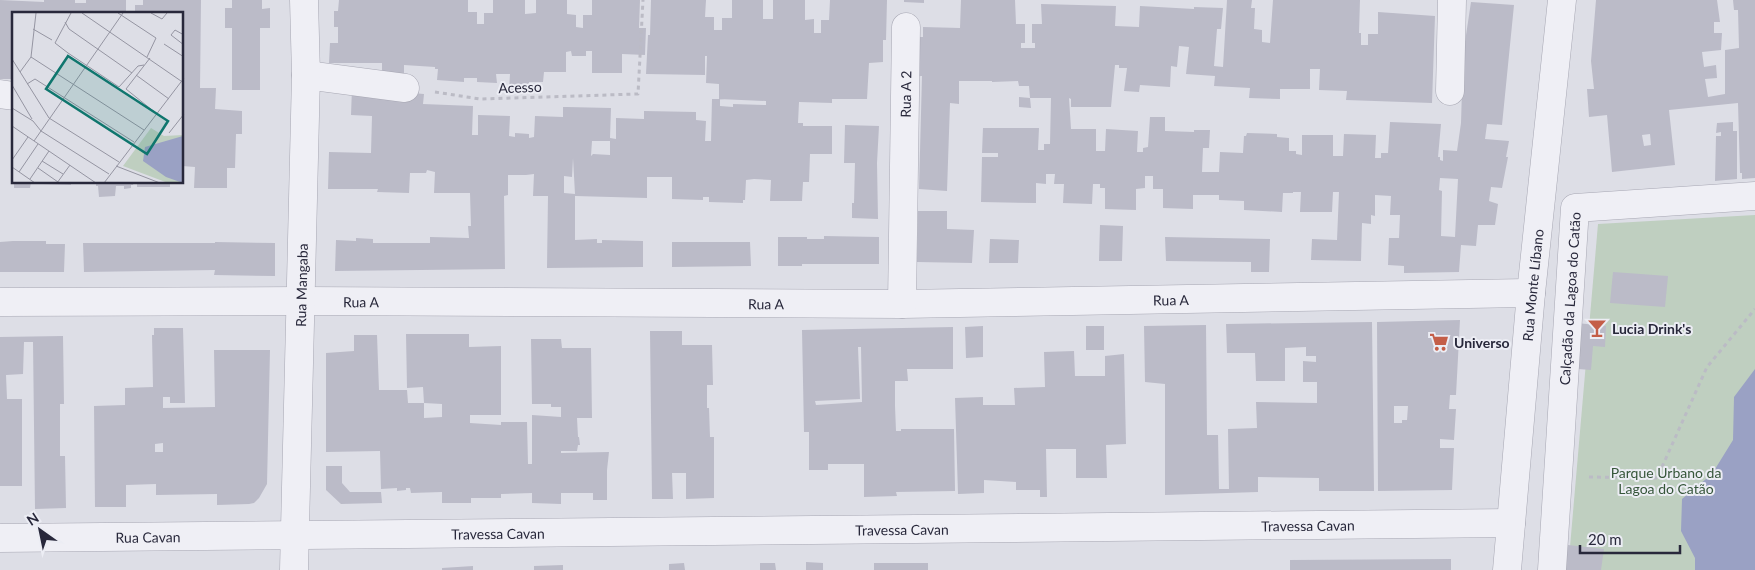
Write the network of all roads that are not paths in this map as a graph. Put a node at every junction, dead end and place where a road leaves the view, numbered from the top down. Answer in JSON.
{"nodes":[{"id":1,"x":304,"y":0,"type":"edge"},
{"id":2,"x":1452,"y":0,"type":"edge"},
{"id":3,"x":1562,"y":0,"type":"edge"},
{"id":4,"x":906,"y":27,"type":"dead end"},
{"id":5,"x":306,"y":75,"type":"junction"},
{"id":6,"x":405,"y":88,"type":"road end"},
{"id":7,"x":1450,"y":91,"type":"dead end"},
{"id":8,"x":1755,"y":196,"type":"edge"},
{"id":9,"x":1531,"y":293,"type":"junction"},
{"id":10,"x":301,"y":301,"type":"junction"},
{"id":11,"x":0,"y":302,"type":"edge"},
{"id":12,"x":902,"y":304,"type":"junction"},
{"id":13,"x":1511,"y":523,"type":"junction"},
{"id":14,"x":294,"y":534,"type":"junction"},
{"id":15,"x":0,"y":538,"type":"edge"},
{"id":16,"x":294,"y":570,"type":"edge"},
{"id":17,"x":1507,"y":570,"type":"edge"},
{"id":18,"x":1552,"y":570,"type":"edge"}],
"edges":[{"from":1,"to":5,"type":"street","name":"Rua Mangaba"},
{"from":2,"to":7,"type":"street"},
{"from":3,"to":9,"type":"street","name":"Rua Monte Líbano"},
{"from":4,"to":12,"type":"street","name":"Rua A 2"},
{"from":5,"to":6,"type":"street"},
{"from":5,"to":10,"type":"street","name":"Rua Mangaba"},
{"from":8,"to":18,"type":"street","name":"Calçadão da Lagoa do Catão"},
{"from":9,"to":12,"type":"street","name":"Rua A"},
{"from":9,"to":13,"type":"street","name":"Rua Monte Líbano"},
{"from":10,"to":11,"type":"street","name":"Rua A"},
{"from":10,"to":12,"type":"street","name":"Rua A"},
{"from":10,"to":14,"type":"street","name":"Rua Mangaba"},
{"from":13,"to":14,"type":"street","name":"Travessa Cavan"},
{"from":13,"to":17,"type":"street","name":"Rua Monte Líbano"},
{"from":14,"to":15,"type":"street","name":"Rua Cavan"},
{"from":14,"to":16,"type":"street","name":"Rua Mangaba"}]}
